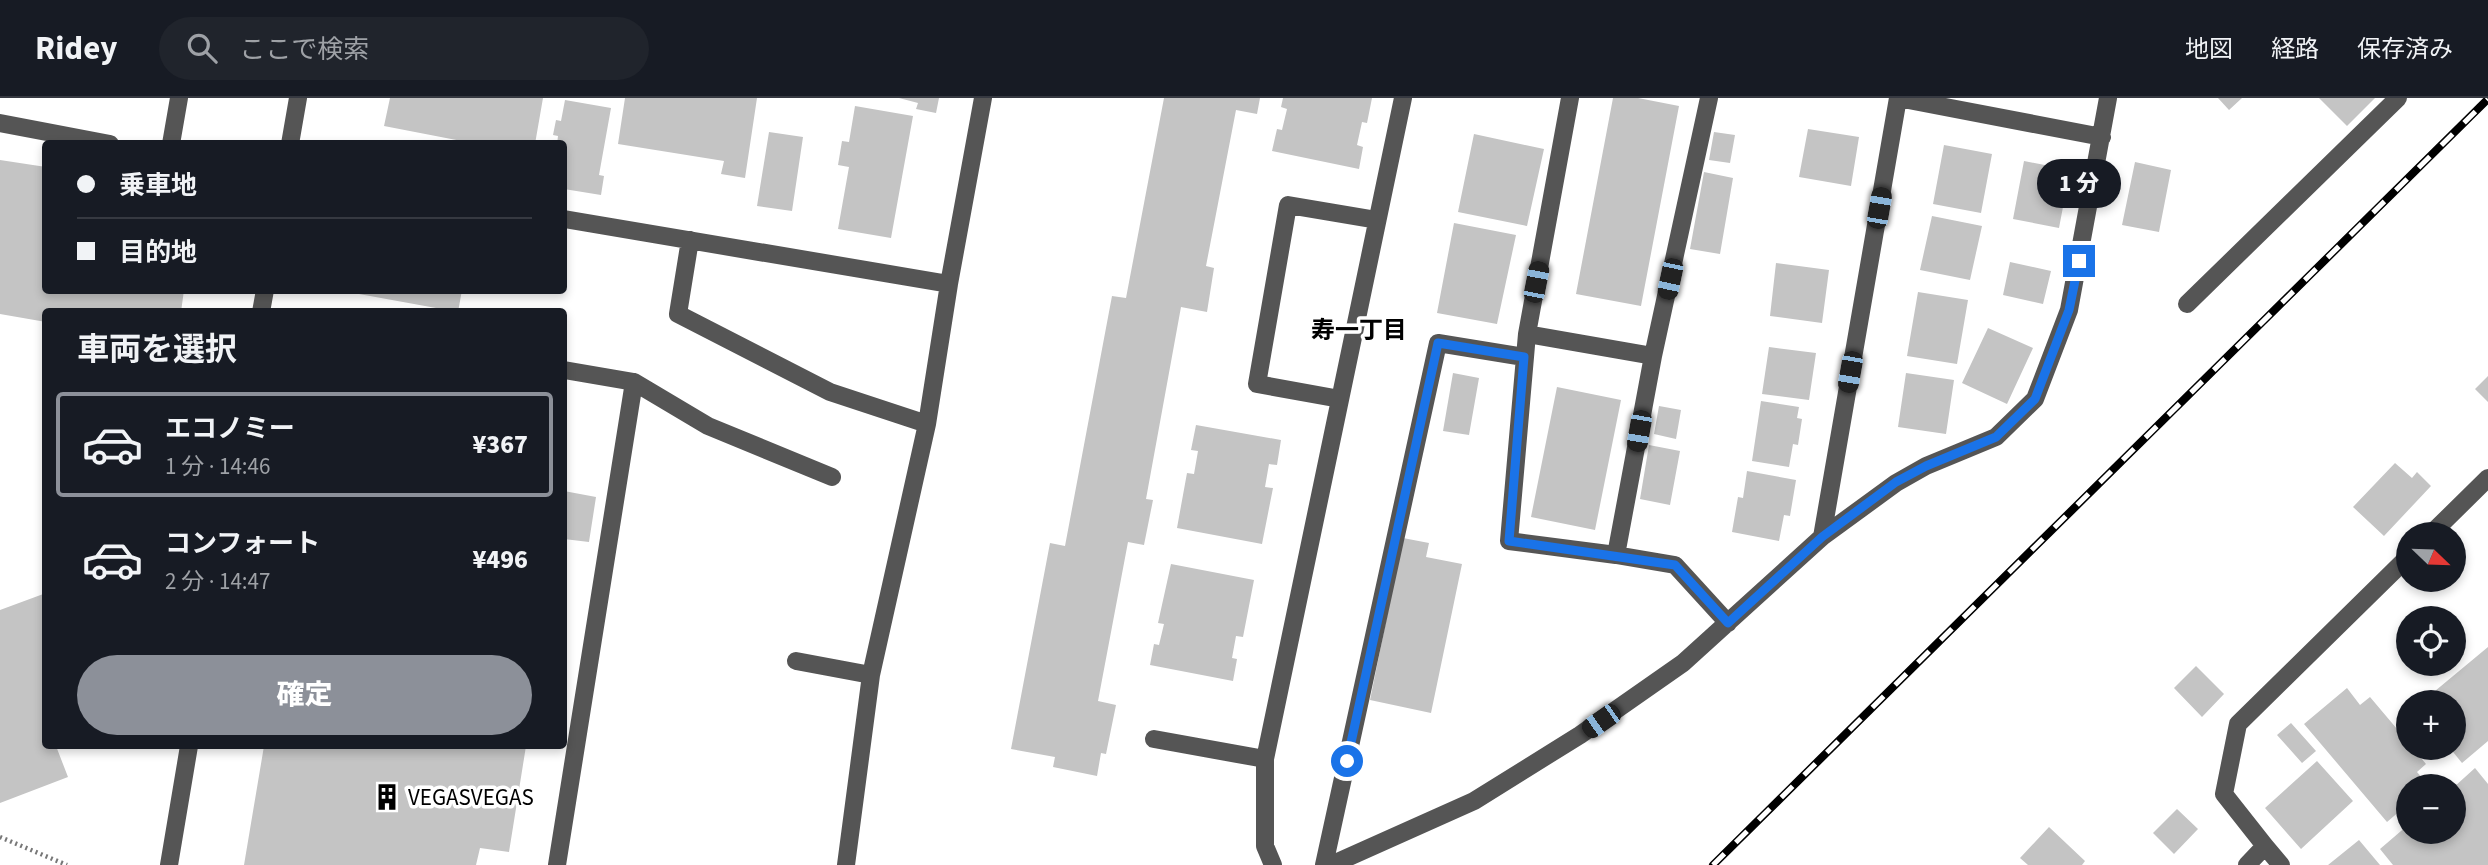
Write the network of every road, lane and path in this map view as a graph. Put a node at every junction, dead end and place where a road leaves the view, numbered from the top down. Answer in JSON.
{"nodes":[{"id":1,"x":179,"y":98,"type":"edge"},
{"id":2,"x":298,"y":98,"type":"edge"},
{"id":3,"x":983,"y":98,"type":"edge"},
{"id":4,"x":1402,"y":98,"type":"edge"},
{"id":5,"x":1570,"y":98,"type":"edge"},
{"id":6,"x":1709,"y":98,"type":"edge"},
{"id":7,"x":2108,"y":98,"type":"edge"},
{"id":8,"x":2398,"y":98,"type":"edge"},
{"id":9,"x":0,"y":123,"type":"edge"},
{"id":10,"x":2102,"y":137,"type":"junction"},
{"id":11,"x":89,"y":140,"type":"edge"},
{"id":12,"x":172,"y":140,"type":"edge"},
{"id":13,"x":291,"y":140,"type":"edge"},
{"id":14,"x":567,"y":220,"type":"edge"},
{"id":15,"x":1377,"y":220,"type":"junction"},
{"id":16,"x":690,"y":240,"type":"junction"},
{"id":17,"x":949,"y":284,"type":"junction"},
{"id":18,"x":2187,"y":304,"type":"dead end"},
{"id":19,"x":1527,"y":334,"type":"junction"},
{"id":20,"x":1653,"y":356,"type":"junction"},
{"id":21,"x":1524,"y":357,"type":"junction"},
{"id":22,"x":567,"y":371,"type":"edge"},
{"id":23,"x":634,"y":382,"type":"junction"},
{"id":24,"x":1340,"y":399,"type":"junction"},
{"id":25,"x":927,"y":424,"type":"junction"},
{"id":26,"x":832,"y":477,"type":"dead end"},
{"id":27,"x":2488,"y":478,"type":"edge"},
{"id":28,"x":2443,"y":522,"type":"edge"},
{"id":29,"x":1822,"y":537,"type":"junction"},
{"id":30,"x":1616,"y":555,"type":"junction"},
{"id":31,"x":2396,"y":569,"type":"edge"},
{"id":32,"x":1728,"y":623,"type":"junction"},
{"id":33,"x":796,"y":661,"type":"dead end"},
{"id":34,"x":871,"y":675,"type":"junction"},
{"id":35,"x":1154,"y":738,"type":"dead end"},
{"id":36,"x":188,"y":749,"type":"edge"},
{"id":37,"x":1265,"y":759,"type":"junction"},
{"id":38,"x":0,"y":837,"type":"edge"},
{"id":39,"x":2265,"y":846,"type":"junction"},
{"id":40,"x":67,"y":865,"type":"edge"},
{"id":41,"x":169,"y":865,"type":"edge"},
{"id":42,"x":557,"y":865,"type":"edge"},
{"id":43,"x":846,"y":865,"type":"edge"},
{"id":44,"x":1273,"y":865,"type":"edge"},
{"id":45,"x":1324,"y":865,"type":"edge"},
{"id":46,"x":1331,"y":865,"type":"edge"},
{"id":47,"x":2247,"y":865,"type":"edge"},
{"id":48,"x":2281,"y":865,"type":"edge"}],
"edges":[{"from":1,"to":12,"type":"street"},
{"from":2,"to":13,"type":"street"},
{"from":3,"to":17,"type":"street"},
{"from":4,"to":15,"type":"street"},
{"from":5,"to":19,"type":"street"},
{"from":6,"to":20,"type":"street"},
{"from":7,"to":10,"type":"street"},
{"from":8,"to":18,"type":"street"},
{"from":9,"to":11,"type":"street"},
{"from":10,"to":29,"type":"street"},
{"from":10,"to":29,"type":"street"},
{"from":14,"to":16,"type":"street"},
{"from":15,"to":24,"type":"street"},
{"from":15,"to":24,"type":"street"},
{"from":16,"to":17,"type":"street"},
{"from":16,"to":25,"type":"street"},
{"from":17,"to":25,"type":"street"},
{"from":19,"to":20,"type":"street"},
{"from":19,"to":21,"type":"street"},
{"from":20,"to":30,"type":"street"},
{"from":21,"to":30,"type":"street"},
{"from":21,"to":45,"type":"street"},
{"from":22,"to":23,"type":"street"},
{"from":23,"to":26,"type":"street"},
{"from":23,"to":42,"type":"street"},
{"from":24,"to":37,"type":"street"},
{"from":25,"to":34,"type":"street"},
{"from":27,"to":28,"type":"street"},
{"from":29,"to":32,"type":"street"},
{"from":30,"to":32,"type":"street"},
{"from":31,"to":39,"type":"street"},
{"from":32,"to":46,"type":"street"},
{"from":33,"to":34,"type":"street"},
{"from":34,"to":43,"type":"street"},
{"from":35,"to":37,"type":"street"},
{"from":36,"to":41,"type":"street"},
{"from":37,"to":44,"type":"street"},
{"from":38,"to":40,"type":"path"},
{"from":39,"to":47,"type":"street"},
{"from":39,"to":48,"type":"street"}]}
